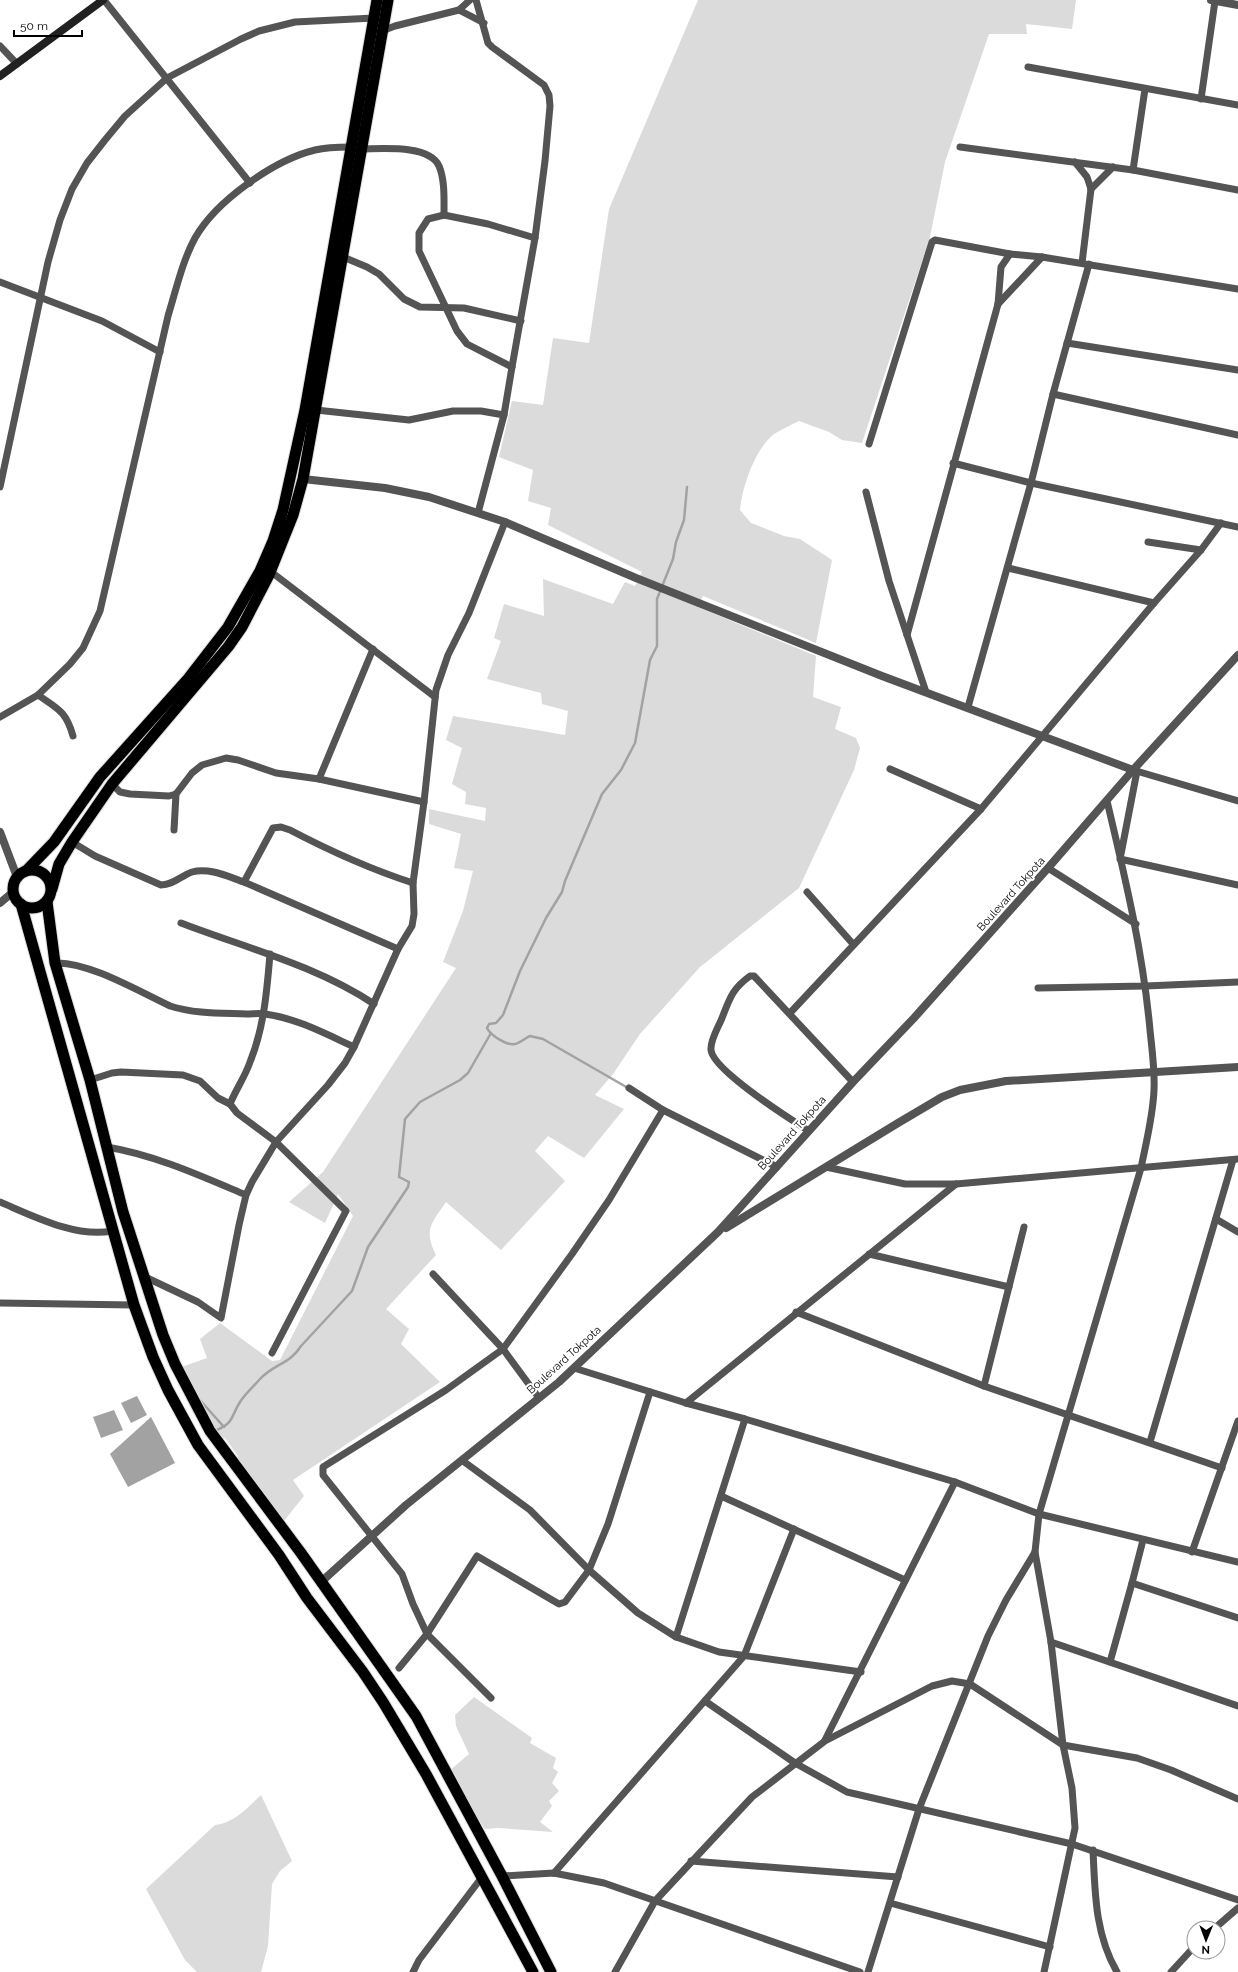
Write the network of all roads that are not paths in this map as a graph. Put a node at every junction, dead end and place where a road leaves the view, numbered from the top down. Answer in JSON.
{"nodes":[{"id":1,"x":103,"y":0,"type":"edge"},
{"id":2,"x":377,"y":0,"type":"edge"},
{"id":3,"x":388,"y":0,"type":"edge"},
{"id":4,"x":470,"y":0,"type":"edge"},
{"id":5,"x":476,"y":0,"type":"edge"},
{"id":6,"x":1213,"y":0,"type":"edge"},
{"id":7,"x":1238,"y":5,"type":"edge"},
{"id":8,"x":459,"y":10,"type":"junction"},
{"id":9,"x":374,"y":18,"type":"junction"},
{"id":10,"x":484,"y":24,"type":"junction"},
{"id":11,"x":382,"y":31,"type":"junction"},
{"id":12,"x":0,"y":46,"type":"edge"},
{"id":13,"x":17,"y":64,"type":"junction"},
{"id":14,"x":1028,"y":67,"type":"dead end"},
{"id":15,"x":0,"y":76,"type":"edge"},
{"id":16,"x":167,"y":78,"type":"junction"},
{"id":17,"x":1145,"y":89,"type":"junction"},
{"id":18,"x":1201,"y":99,"type":"junction"},
{"id":19,"x":1238,"y":105,"type":"edge"},
{"id":20,"x":960,"y":147,"type":"dead end"},
{"id":21,"x":356,"y":148,"type":"junction"},
{"id":22,"x":1075,"y":162,"type":"junction"},
{"id":23,"x":1113,"y":167,"type":"junction"},
{"id":24,"x":1133,"y":170,"type":"junction"},
{"id":25,"x":250,"y":183,"type":"junction"},
{"id":26,"x":1091,"y":189,"type":"junction"},
{"id":27,"x":1236,"y":190,"type":"edge"},
{"id":28,"x":1238,"y":198,"type":"edge"},
{"id":29,"x":444,"y":215,"type":"junction"},
{"id":30,"x":535,"y":238,"type":"junction"},
{"id":31,"x":1010,"y":254,"type":"junction"},
{"id":32,"x":343,"y":257,"type":"junction"},
{"id":33,"x":1042,"y":257,"type":"junction"},
{"id":34,"x":1086,"y":264,"type":"junction"},
{"id":35,"x":0,"y":282,"type":"edge"},
{"id":36,"x":1238,"y":289,"type":"edge"},
{"id":37,"x":42,"y":297,"type":"junction"},
{"id":38,"x":998,"y":304,"type":"junction"},
{"id":39,"x":446,"y":307,"type":"junction"},
{"id":40,"x":520,"y":321,"type":"junction"},
{"id":41,"x":1067,"y":343,"type":"junction"},
{"id":42,"x":160,"y":352,"type":"junction"},
{"id":43,"x":512,"y":367,"type":"junction"},
{"id":44,"x":1238,"y":370,"type":"edge"},
{"id":45,"x":1053,"y":394,"type":"junction"},
{"id":46,"x":316,"y":410,"type":"junction"},
{"id":47,"x":504,"y":415,"type":"junction"},
{"id":48,"x":1238,"y":435,"type":"edge"},
{"id":49,"x":869,"y":444,"type":"dead end"},
{"id":50,"x":954,"y":463,"type":"junction"},
{"id":51,"x":302,"y":479,"type":"junction"},
{"id":52,"x":1032,"y":483,"type":"junction"},
{"id":53,"x":0,"y":487,"type":"edge"},
{"id":54,"x":866,"y":492,"type":"dead end"},
{"id":55,"x":478,"y":513,"type":"junction"},
{"id":56,"x":505,"y":522,"type":"junction"},
{"id":57,"x":1221,"y":523,"type":"junction"},
{"id":58,"x":1238,"y":527,"type":"edge"},
{"id":59,"x":1148,"y":542,"type":"dead end"},
{"id":60,"x":1201,"y":550,"type":"junction"},
{"id":61,"x":1008,"y":568,"type":"junction"},
{"id":62,"x":270,"y":570,"type":"junction"},
{"id":63,"x":1154,"y":603,"type":"junction"},
{"id":64,"x":907,"y":635,"type":"junction"},
{"id":65,"x":373,"y":649,"type":"junction"},
{"id":66,"x":1238,"y":655,"type":"edge"},
{"id":67,"x":926,"y":692,"type":"junction"},
{"id":68,"x":38,"y":695,"type":"junction"},
{"id":69,"x":436,"y":697,"type":"junction"},
{"id":70,"x":968,"y":707,"type":"junction"},
{"id":71,"x":0,"y":716,"type":"edge"},
{"id":72,"x":74,"y":736,"type":"dead end"},
{"id":73,"x":1043,"y":736,"type":"junction"},
{"id":74,"x":890,"y":769,"type":"dead end"},
{"id":75,"x":1135,"y":770,"type":"junction"},
{"id":76,"x":319,"y":779,"type":"junction"},
{"id":77,"x":112,"y":784,"type":"junction"},
{"id":78,"x":176,"y":794,"type":"junction"},
{"id":79,"x":1107,"y":801,"type":"junction"},
{"id":80,"x":1238,"y":801,"type":"edge"},
{"id":81,"x":424,"y":802,"type":"junction"},
{"id":82,"x":981,"y":809,"type":"junction"},
{"id":83,"x":174,"y":830,"type":"dead end"},
{"id":84,"x":0,"y":832,"type":"edge"},
{"id":85,"x":72,"y":842,"type":"junction"},
{"id":86,"x":1120,"y":858,"type":"junction"},
{"id":87,"x":1048,"y":868,"type":"junction"},
{"id":88,"x":22,"y":874,"type":"junction"},
{"id":89,"x":244,"y":882,"type":"junction"},
{"id":90,"x":413,"y":883,"type":"junction"},
{"id":91,"x":1238,"y":885,"type":"edge"},
{"id":92,"x":52,"y":889,"type":"junction"},
{"id":93,"x":13,"y":892,"type":"junction"},
{"id":94,"x":807,"y":892,"type":"dead end"},
{"id":95,"x":47,"y":902,"type":"junction"},
{"id":96,"x":0,"y":903,"type":"edge"},
{"id":97,"x":21,"y":904,"type":"junction"},
{"id":98,"x":181,"y":923,"type":"dead end"},
{"id":99,"x":1136,"y":924,"type":"junction"},
{"id":100,"x":853,"y":944,"type":"junction"},
{"id":101,"x":398,"y":948,"type":"junction"},
{"id":102,"x":270,"y":954,"type":"junction"},
{"id":103,"x":55,"y":964,"type":"junction"},
{"id":104,"x":1238,"y":982,"type":"edge"},
{"id":105,"x":1146,"y":986,"type":"junction"},
{"id":106,"x":1038,"y":988,"type":"dead end"},
{"id":107,"x":374,"y":1004,"type":"junction"},
{"id":108,"x":264,"y":1013,"type":"junction"},
{"id":109,"x":790,"y":1014,"type":"junction"},
{"id":110,"x":354,"y":1048,"type":"junction"},
{"id":111,"x":1238,"y":1066,"type":"edge"},
{"id":112,"x":1154,"y":1072,"type":"junction"},
{"id":113,"x":90,"y":1080,"type":"junction"},
{"id":114,"x":853,"y":1082,"type":"junction"},
{"id":115,"x":629,"y":1088,"type":"dead end"},
{"id":116,"x":230,"y":1104,"type":"junction"},
{"id":117,"x":663,"y":1110,"type":"junction"},
{"id":118,"x":809,"y":1131,"type":"junction"},
{"id":119,"x":276,"y":1142,"type":"junction"},
{"id":120,"x":107,"y":1147,"type":"junction"},
{"id":121,"x":1236,"y":1160,"type":"edge"},
{"id":122,"x":776,"y":1167,"type":"junction"},
{"id":123,"x":826,"y":1167,"type":"junction"},
{"id":124,"x":1141,"y":1168,"type":"junction"},
{"id":125,"x":956,"y":1184,"type":"junction"},
{"id":126,"x":246,"y":1195,"type":"junction"},
{"id":127,"x":0,"y":1202,"type":"edge"},
{"id":128,"x":1216,"y":1220,"type":"junction"},
{"id":129,"x":1024,"y":1227,"type":"dead end"},
{"id":130,"x":112,"y":1231,"type":"junction"},
{"id":131,"x":718,"y":1232,"type":"junction"},
{"id":132,"x":1238,"y":1232,"type":"edge"},
{"id":133,"x":870,"y":1254,"type":"junction"},
{"id":134,"x":433,"y":1274,"type":"dead end"},
{"id":135,"x":143,"y":1276,"type":"junction"},
{"id":136,"x":1009,"y":1287,"type":"junction"},
{"id":137,"x":0,"y":1302,"type":"edge"},
{"id":138,"x":134,"y":1305,"type":"junction"},
{"id":139,"x":796,"y":1312,"type":"junction"},
{"id":140,"x":503,"y":1349,"type":"junction"},
{"id":141,"x":272,"y":1352,"type":"dead end"},
{"id":142,"x":574,"y":1368,"type":"junction"},
{"id":143,"x":984,"y":1386,"type":"junction"},
{"id":144,"x":650,"y":1392,"type":"junction"},
{"id":145,"x":539,"y":1398,"type":"junction"},
{"id":146,"x":686,"y":1403,"type":"junction"},
{"id":147,"x":1067,"y":1416,"type":"junction"},
{"id":148,"x":745,"y":1419,"type":"junction"},
{"id":149,"x":1238,"y":1421,"type":"edge"},
{"id":150,"x":1150,"y":1442,"type":"junction"},
{"id":151,"x":463,"y":1461,"type":"junction"},
{"id":152,"x":1222,"y":1468,"type":"junction"},
{"id":153,"x":955,"y":1482,"type":"junction"},
{"id":154,"x":721,"y":1496,"type":"junction"},
{"id":155,"x":1039,"y":1514,"type":"junction"},
{"id":156,"x":794,"y":1529,"type":"junction"},
{"id":157,"x":370,"y":1536,"type":"junction"},
{"id":158,"x":1143,"y":1540,"type":"junction"},
{"id":159,"x":1034,"y":1552,"type":"junction"},
{"id":160,"x":1192,"y":1552,"type":"junction"},
{"id":161,"x":1238,"y":1562,"type":"edge"},
{"id":162,"x":588,"y":1570,"type":"junction"},
{"id":163,"x":905,"y":1580,"type":"junction"},
{"id":164,"x":321,"y":1582,"type":"junction"},
{"id":165,"x":1132,"y":1583,"type":"junction"},
{"id":166,"x":1238,"y":1618,"type":"edge"},
{"id":167,"x":427,"y":1634,"type":"junction"},
{"id":168,"x":676,"y":1637,"type":"junction"},
{"id":169,"x":1051,"y":1642,"type":"junction"},
{"id":170,"x":744,"y":1656,"type":"junction"},
{"id":171,"x":1110,"y":1662,"type":"junction"},
{"id":172,"x":400,"y":1668,"type":"dead end"},
{"id":173,"x":861,"y":1672,"type":"junction"},
{"id":174,"x":970,"y":1684,"type":"junction"},
{"id":175,"x":491,"y":1698,"type":"dead end"},
{"id":176,"x":705,"y":1701,"type":"junction"},
{"id":177,"x":1238,"y":1706,"type":"edge"},
{"id":178,"x":825,"y":1741,"type":"junction"},
{"id":179,"x":1063,"y":1745,"type":"junction"},
{"id":180,"x":795,"y":1763,"type":"junction"},
{"id":181,"x":1238,"y":1799,"type":"edge"},
{"id":182,"x":919,"y":1809,"type":"junction"},
{"id":183,"x":1072,"y":1844,"type":"junction"},
{"id":184,"x":1093,"y":1850,"type":"junction"},
{"id":185,"x":691,"y":1861,"type":"junction"},
{"id":186,"x":554,"y":1873,"type":"junction"},
{"id":187,"x":502,"y":1876,"type":"junction"},
{"id":188,"x":482,"y":1877,"type":"junction"},
{"id":189,"x":898,"y":1877,"type":"junction"},
{"id":190,"x":1238,"y":1900,"type":"edge"},
{"id":191,"x":655,"y":1901,"type":"junction"},
{"id":192,"x":890,"y":1903,"type":"junction"},
{"id":193,"x":1238,"y":1908,"type":"edge"},
{"id":194,"x":1225,"y":1920,"type":"edge"},
{"id":195,"x":1050,"y":1947,"type":"junction"},
{"id":196,"x":1186,"y":1956,"type":"edge"},
{"id":197,"x":413,"y":1972,"type":"edge"},
{"id":198,"x":533,"y":1972,"type":"edge"},
{"id":199,"x":551,"y":1972,"type":"edge"},
{"id":200,"x":615,"y":1972,"type":"edge"},
{"id":201,"x":860,"y":1972,"type":"edge"},
{"id":202,"x":868,"y":1972,"type":"edge"},
{"id":203,"x":1044,"y":1972,"type":"edge"},
{"id":204,"x":1117,"y":1972,"type":"edge"},
{"id":205,"x":1171,"y":1972,"type":"edge"}],
"edges":[{"from":1,"to":13,"type":"main road"},
{"from":1,"to":16,"type":"street"},
{"from":2,"to":9,"type":"highway"},
{"from":3,"to":11,"type":"highway"},
{"from":4,"to":8,"type":"street"},
{"from":5,"to":10,"type":"street"},
{"from":6,"to":7,"type":"street"},
{"from":6,"to":18,"type":"street"},
{"from":8,"to":10,"type":"street"},
{"from":8,"to":11,"type":"street"},
{"from":9,"to":16,"type":"street"},
{"from":9,"to":21,"type":"highway"},
{"from":10,"to":30,"type":"street"},
{"from":11,"to":21,"type":"highway"},
{"from":12,"to":13,"type":"street"},
{"from":13,"to":15,"type":"main road"},
{"from":14,"to":17,"type":"street"},
{"from":16,"to":25,"type":"street"},
{"from":16,"to":37,"type":"street"},
{"from":17,"to":18,"type":"street"},
{"from":17,"to":24,"type":"street"},
{"from":18,"to":19,"type":"street"},
{"from":20,"to":22,"type":"street"},
{"from":21,"to":25,"type":"street"},
{"from":21,"to":29,"type":"street"},
{"from":21,"to":32,"type":"highway"},
{"from":21,"to":88,"type":"highway"},
{"from":22,"to":23,"type":"street"},
{"from":22,"to":26,"type":"street"},
{"from":23,"to":24,"type":"street"},
{"from":23,"to":26,"type":"street"},
{"from":24,"to":27,"type":"street"},
{"from":25,"to":42,"type":"street"},
{"from":26,"to":34,"type":"street"},
{"from":27,"to":28,"type":"street"},
{"from":29,"to":30,"type":"street"},
{"from":29,"to":39,"type":"street"},
{"from":30,"to":40,"type":"street"},
{"from":31,"to":33,"type":"street"},
{"from":31,"to":38,"type":"street"},
{"from":31,"to":49,"type":"street"},
{"from":32,"to":39,"type":"street"},
{"from":32,"to":46,"type":"highway"},
{"from":33,"to":34,"type":"street"},
{"from":33,"to":38,"type":"street"},
{"from":34,"to":36,"type":"street"},
{"from":34,"to":41,"type":"street"},
{"from":35,"to":37,"type":"street"},
{"from":37,"to":42,"type":"street"},
{"from":37,"to":53,"type":"street"},
{"from":38,"to":50,"type":"street"},
{"from":39,"to":40,"type":"street"},
{"from":39,"to":43,"type":"street"},
{"from":40,"to":43,"type":"street"},
{"from":41,"to":44,"type":"street"},
{"from":41,"to":45,"type":"street"},
{"from":42,"to":68,"type":"street"},
{"from":43,"to":47,"type":"street"},
{"from":45,"to":48,"type":"street"},
{"from":45,"to":52,"type":"street"},
{"from":46,"to":47,"type":"street"},
{"from":46,"to":51,"type":"highway"},
{"from":47,"to":55,"type":"street"},
{"from":50,"to":52,"type":"street"},
{"from":50,"to":64,"type":"street"},
{"from":51,"to":55,"type":"street"},
{"from":51,"to":62,"type":"highway"},
{"from":52,"to":57,"type":"street"},
{"from":52,"to":61,"type":"street"},
{"from":54,"to":64,"type":"street"},
{"from":55,"to":56,"type":"street"},
{"from":56,"to":67,"type":"street"},
{"from":56,"to":69,"type":"street"},
{"from":57,"to":58,"type":"street"},
{"from":57,"to":60,"type":"street"},
{"from":59,"to":60,"type":"street"},
{"from":60,"to":63,"type":"street"},
{"from":61,"to":63,"type":"street"},
{"from":61,"to":70,"type":"street"},
{"from":62,"to":65,"type":"street"},
{"from":62,"to":77,"type":"highway"},
{"from":63,"to":73,"type":"street"},
{"from":64,"to":67,"type":"street"},
{"from":65,"to":69,"type":"street"},
{"from":65,"to":76,"type":"street"},
{"from":66,"to":75,"type":"street","name":"Boulevard Tokpota"},
{"from":67,"to":70,"type":"street"},
{"from":68,"to":71,"type":"street"},
{"from":68,"to":72,"type":"street"},
{"from":69,"to":81,"type":"street"},
{"from":70,"to":73,"type":"street"},
{"from":73,"to":75,"type":"street"},
{"from":73,"to":82,"type":"street"},
{"from":74,"to":82,"type":"street"},
{"from":75,"to":79,"type":"street","name":"Boulevard Tokpota"},
{"from":75,"to":80,"type":"street"},
{"from":75,"to":86,"type":"street"},
{"from":76,"to":78,"type":"street"},
{"from":76,"to":81,"type":"street"},
{"from":77,"to":78,"type":"street"},
{"from":77,"to":85,"type":"highway"},
{"from":78,"to":83,"type":"street"},
{"from":79,"to":86,"type":"street"},
{"from":79,"to":87,"type":"street","name":"Boulevard Tokpota"},
{"from":81,"to":90,"type":"street"},
{"from":82,"to":100,"type":"street"},
{"from":84,"to":88,"type":"street"},
{"from":85,"to":89,"type":"street"},
{"from":85,"to":92,"type":"highway"},
{"from":86,"to":91,"type":"street"},
{"from":86,"to":99,"type":"street"},
{"from":87,"to":99,"type":"street"},
{"from":87,"to":114,"type":"street","name":"Boulevard Tokpota"},
{"from":88,"to":92,"type":"highway"},
{"from":88,"to":93,"type":"highway"},
{"from":89,"to":90,"type":"street"},
{"from":89,"to":101,"type":"street"},
{"from":90,"to":101,"type":"street"},
{"from":92,"to":95,"type":"highway"},
{"from":93,"to":96,"type":"street"},
{"from":93,"to":97,"type":"highway"},
{"from":94,"to":100,"type":"street"},
{"from":95,"to":97,"type":"highway"},
{"from":95,"to":103,"type":"highway"},
{"from":97,"to":130,"type":"highway"},
{"from":98,"to":102,"type":"street"},
{"from":99,"to":105,"type":"street"},
{"from":100,"to":109,"type":"street"},
{"from":101,"to":107,"type":"street"},
{"from":102,"to":107,"type":"street"},
{"from":102,"to":108,"type":"street"},
{"from":103,"to":108,"type":"street"},
{"from":103,"to":113,"type":"highway"},
{"from":104,"to":105,"type":"street"},
{"from":105,"to":106,"type":"street"},
{"from":105,"to":112,"type":"street"},
{"from":107,"to":110,"type":"street"},
{"from":108,"to":110,"type":"street"},
{"from":108,"to":116,"type":"street"},
{"from":109,"to":114,"type":"street"},
{"from":109,"to":118,"type":"street"},
{"from":110,"to":119,"type":"street"},
{"from":111,"to":112,"type":"street"},
{"from":112,"to":123,"type":"street"},
{"from":112,"to":124,"type":"street"},
{"from":113,"to":116,"type":"street"},
{"from":113,"to":120,"type":"highway"},
{"from":114,"to":118,"type":"street","name":"Boulevard Tokpota"},
{"from":115,"to":117,"type":"street"},
{"from":116,"to":119,"type":"street"},
{"from":117,"to":122,"type":"street"},
{"from":117,"to":140,"type":"street"},
{"from":118,"to":122,"type":"street","name":"Boulevard Tokpota"},
{"from":119,"to":126,"type":"street"},
{"from":119,"to":141,"type":"street"},
{"from":120,"to":126,"type":"street"},
{"from":120,"to":135,"type":"highway"},
{"from":121,"to":124,"type":"street"},
{"from":121,"to":128,"type":"street"},
{"from":122,"to":131,"type":"street","name":"Boulevard Tokpota"},
{"from":123,"to":125,"type":"street"},
{"from":123,"to":131,"type":"street"},
{"from":124,"to":125,"type":"street"},
{"from":124,"to":147,"type":"street"},
{"from":125,"to":133,"type":"street"},
{"from":126,"to":135,"type":"street"},
{"from":127,"to":130,"type":"street"},
{"from":128,"to":132,"type":"street"},
{"from":128,"to":150,"type":"street"},
{"from":129,"to":136,"type":"street"},
{"from":130,"to":138,"type":"highway"},
{"from":131,"to":142,"type":"street","name":"Boulevard Tokpota"},
{"from":133,"to":136,"type":"street"},
{"from":133,"to":139,"type":"street"},
{"from":134,"to":140,"type":"street"},
{"from":135,"to":164,"type":"highway"},
{"from":136,"to":143,"type":"street"},
{"from":137,"to":138,"type":"street"},
{"from":138,"to":188,"type":"highway"},
{"from":139,"to":143,"type":"street"},
{"from":139,"to":146,"type":"street"},
{"from":140,"to":145,"type":"street"},
{"from":140,"to":157,"type":"street"},
{"from":142,"to":144,"type":"street"},
{"from":142,"to":145,"type":"street","name":"Boulevard Tokpota"},
{"from":143,"to":147,"type":"street"},
{"from":144,"to":146,"type":"street"},
{"from":144,"to":162,"type":"street"},
{"from":145,"to":151,"type":"street","name":"Boulevard Tokpota"},
{"from":146,"to":148,"type":"street"},
{"from":147,"to":150,"type":"street"},
{"from":147,"to":155,"type":"street"},
{"from":148,"to":153,"type":"street"},
{"from":148,"to":154,"type":"street"},
{"from":149,"to":152,"type":"street"},
{"from":150,"to":152,"type":"street"},
{"from":151,"to":157,"type":"street","name":"Boulevard Tokpota"},
{"from":151,"to":162,"type":"street"},
{"from":152,"to":160,"type":"street"},
{"from":153,"to":155,"type":"street"},
{"from":153,"to":163,"type":"street"},
{"from":154,"to":156,"type":"street"},
{"from":154,"to":168,"type":"street"},
{"from":155,"to":158,"type":"street"},
{"from":155,"to":159,"type":"street"},
{"from":156,"to":163,"type":"street"},
{"from":156,"to":170,"type":"street"},
{"from":157,"to":164,"type":"street","name":"Boulevard Tokpota"},
{"from":157,"to":167,"type":"street"},
{"from":158,"to":160,"type":"street"},
{"from":158,"to":165,"type":"street"},
{"from":159,"to":169,"type":"street"},
{"from":159,"to":174,"type":"street"},
{"from":160,"to":161,"type":"street"},
{"from":162,"to":167,"type":"street"},
{"from":162,"to":168,"type":"street"},
{"from":163,"to":173,"type":"street"},
{"from":164,"to":187,"type":"highway"},
{"from":165,"to":166,"type":"street"},
{"from":165,"to":171,"type":"street"},
{"from":167,"to":172,"type":"street"},
{"from":167,"to":175,"type":"street"},
{"from":168,"to":170,"type":"street"},
{"from":169,"to":171,"type":"street"},
{"from":169,"to":179,"type":"street"},
{"from":170,"to":173,"type":"street"},
{"from":170,"to":176,"type":"street"},
{"from":171,"to":177,"type":"street"},
{"from":173,"to":178,"type":"street"},
{"from":174,"to":178,"type":"street"},
{"from":174,"to":179,"type":"street"},
{"from":174,"to":182,"type":"street"},
{"from":176,"to":180,"type":"street"},
{"from":176,"to":186,"type":"street"},
{"from":178,"to":180,"type":"street"},
{"from":179,"to":181,"type":"street"},
{"from":179,"to":183,"type":"street"},
{"from":180,"to":182,"type":"street"},
{"from":180,"to":185,"type":"street"},
{"from":182,"to":183,"type":"street"},
{"from":182,"to":189,"type":"street"},
{"from":183,"to":184,"type":"street"},
{"from":183,"to":195,"type":"street"},
{"from":184,"to":190,"type":"street"},
{"from":184,"to":204,"type":"street"},
{"from":185,"to":189,"type":"street"},
{"from":185,"to":191,"type":"street"},
{"from":186,"to":187,"type":"street"},
{"from":186,"to":191,"type":"street"},
{"from":187,"to":199,"type":"highway"},
{"from":188,"to":197,"type":"street"},
{"from":188,"to":198,"type":"highway"},
{"from":189,"to":192,"type":"street"},
{"from":191,"to":200,"type":"street"},
{"from":191,"to":201,"type":"street"},
{"from":192,"to":195,"type":"street"},
{"from":192,"to":202,"type":"street"},
{"from":193,"to":194,"type":"street"},
{"from":195,"to":203,"type":"street"},
{"from":196,"to":205,"type":"street"}]}
